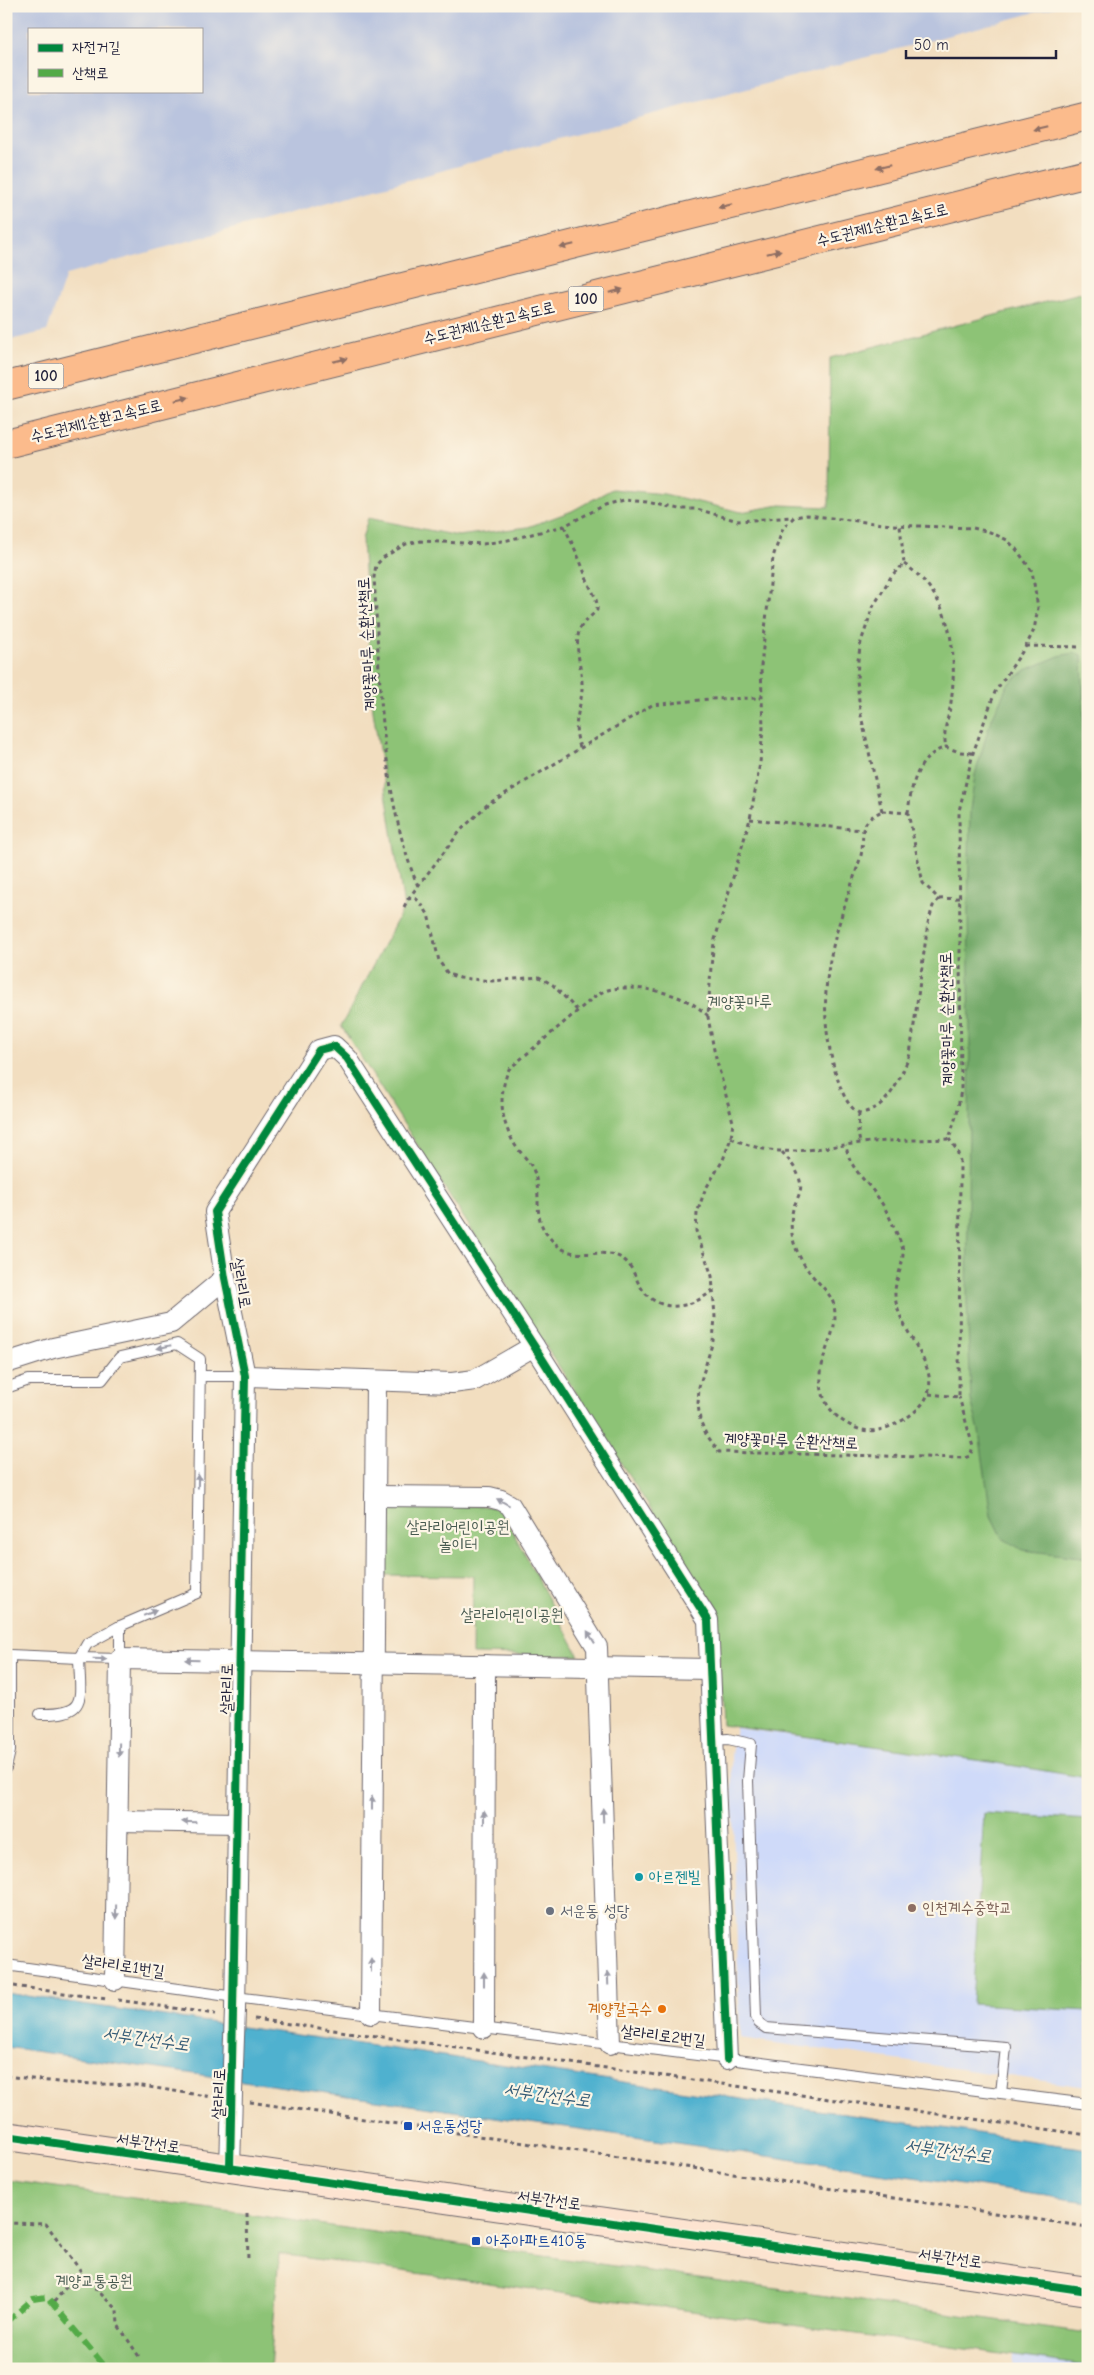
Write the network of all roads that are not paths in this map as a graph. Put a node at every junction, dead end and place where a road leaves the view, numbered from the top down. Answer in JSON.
{"nodes":[{"id":1,"x":1088,"y":116,"type":"edge"},
{"id":2,"x":1088,"y":173,"type":"edge"},
{"id":3,"x":6,"y":386,"type":"edge"},
{"id":4,"x":6,"y":444,"type":"edge"},
{"id":5,"x":225,"y":1278,"type":"junction"},
{"id":6,"x":534,"y":1346,"type":"junction"},
{"id":7,"x":6,"y":1363,"type":"edge"},
{"id":8,"x":200,"y":1376,"type":"junction"},
{"id":9,"x":245,"y":1376,"type":"junction"},
{"id":10,"x":376,"y":1382,"type":"junction"},
{"id":11,"x":6,"y":1388,"type":"edge"},
{"id":12,"x":375,"y":1496,"type":"junction"},
{"id":13,"x":120,"y":1626,"type":"junction"},
{"id":14,"x":79,"y":1658,"type":"junction"},
{"id":15,"x":120,"y":1659,"type":"junction"},
{"id":16,"x":241,"y":1661,"type":"junction"},
{"id":17,"x":374,"y":1664,"type":"junction"},
{"id":18,"x":485,"y":1665,"type":"junction"},
{"id":19,"x":598,"y":1667,"type":"junction"},
{"id":20,"x":710,"y":1669,"type":"junction"},
{"id":21,"x":40,"y":1714,"type":"dead end"},
{"id":22,"x":713,"y":1740,"type":"junction"},
{"id":23,"x":6,"y":1768,"type":"edge"},
{"id":24,"x":118,"y":1820,"type":"junction"},
{"id":25,"x":238,"y":1823,"type":"junction"},
{"id":26,"x":6,"y":1965,"type":"edge"},
{"id":27,"x":115,"y":1980,"type":"junction"},
{"id":28,"x":236,"y":2010,"type":"junction"},
{"id":29,"x":371,"y":2014,"type":"junction"},
{"id":30,"x":484,"y":2028,"type":"junction"},
{"id":31,"x":610,"y":2044,"type":"junction"},
{"id":32,"x":727,"y":2059,"type":"junction"},
{"id":33,"x":1001,"y":2093,"type":"junction"},
{"id":34,"x":1088,"y":2104,"type":"edge"},
{"id":35,"x":6,"y":2136,"type":"edge"},
{"id":36,"x":230,"y":2169,"type":"junction"},
{"id":37,"x":1088,"y":2291,"type":"edge"}],
"edges":[{"from":1,"to":3,"type":"highway","number":"100","one_way":true},
{"from":4,"to":2,"type":"highway","name":"수도권제1순환고속도로","number":"100","one_way":true},
{"from":5,"to":6,"type":"street","name":"살라리로"},
{"from":5,"to":7,"type":"street"},
{"from":5,"to":9,"type":"street","name":"살라리로"},
{"from":6,"to":10,"type":"street"},
{"from":6,"to":20,"type":"street"},
{"from":8,"to":9,"type":"lane"},
{"from":8,"to":11,"type":"lane","one_way":true},
{"from":13,"to":8,"type":"lane","one_way":true},
{"from":9,"to":10,"type":"street"},
{"from":9,"to":16,"type":"street","name":"살라리로"},
{"from":10,"to":12,"type":"street"},
{"from":12,"to":17,"type":"street"},
{"from":19,"to":12,"type":"street","one_way":true},
{"from":13,"to":14,"type":"lane"},
{"from":13,"to":15,"type":"lane"},
{"from":14,"to":15,"type":"lane","one_way":true},
{"from":14,"to":21,"type":"lane"},
{"from":14,"to":23,"type":"lane"},
{"from":16,"to":15,"type":"street","one_way":true},
{"from":15,"to":24,"type":"street","one_way":true},
{"from":16,"to":17,"type":"street"},
{"from":16,"to":25,"type":"street","name":"살라리로"},
{"from":17,"to":18,"type":"street"},
{"from":29,"to":17,"type":"street","one_way":true},
{"from":18,"to":19,"type":"street"},
{"from":30,"to":18,"type":"street","one_way":true},
{"from":19,"to":20,"type":"street"},
{"from":31,"to":19,"type":"street","one_way":true},
{"from":20,"to":22,"type":"street"},
{"from":22,"to":32,"type":"street"},
{"from":22,"to":33,"type":"lane"},
{"from":25,"to":24,"type":"street","one_way":true},
{"from":24,"to":27,"type":"street","one_way":true},
{"from":25,"to":28,"type":"street","name":"살라리로"},
{"from":26,"to":27,"type":"lane","name":"살라리로1번길"},
{"from":27,"to":28,"type":"lane","name":"살라리로1번길"},
{"from":28,"to":29,"type":"lane","name":"살라리로2번길"},
{"from":28,"to":36,"type":"street","name":"살라리로","bridge":true},
{"from":29,"to":30,"type":"lane","name":"살라리로2번길"},
{"from":30,"to":31,"type":"lane","name":"살라리로2번길"},
{"from":31,"to":32,"type":"lane","name":"살라리로2번길"},
{"from":32,"to":33,"type":"lane","name":"살라리로2번길"},
{"from":33,"to":34,"type":"lane","name":"살라리로2번길"},
{"from":35,"to":36,"type":"main road","name":"서부간선로"},
{"from":36,"to":37,"type":"main road","name":"서부간선로"}]}
